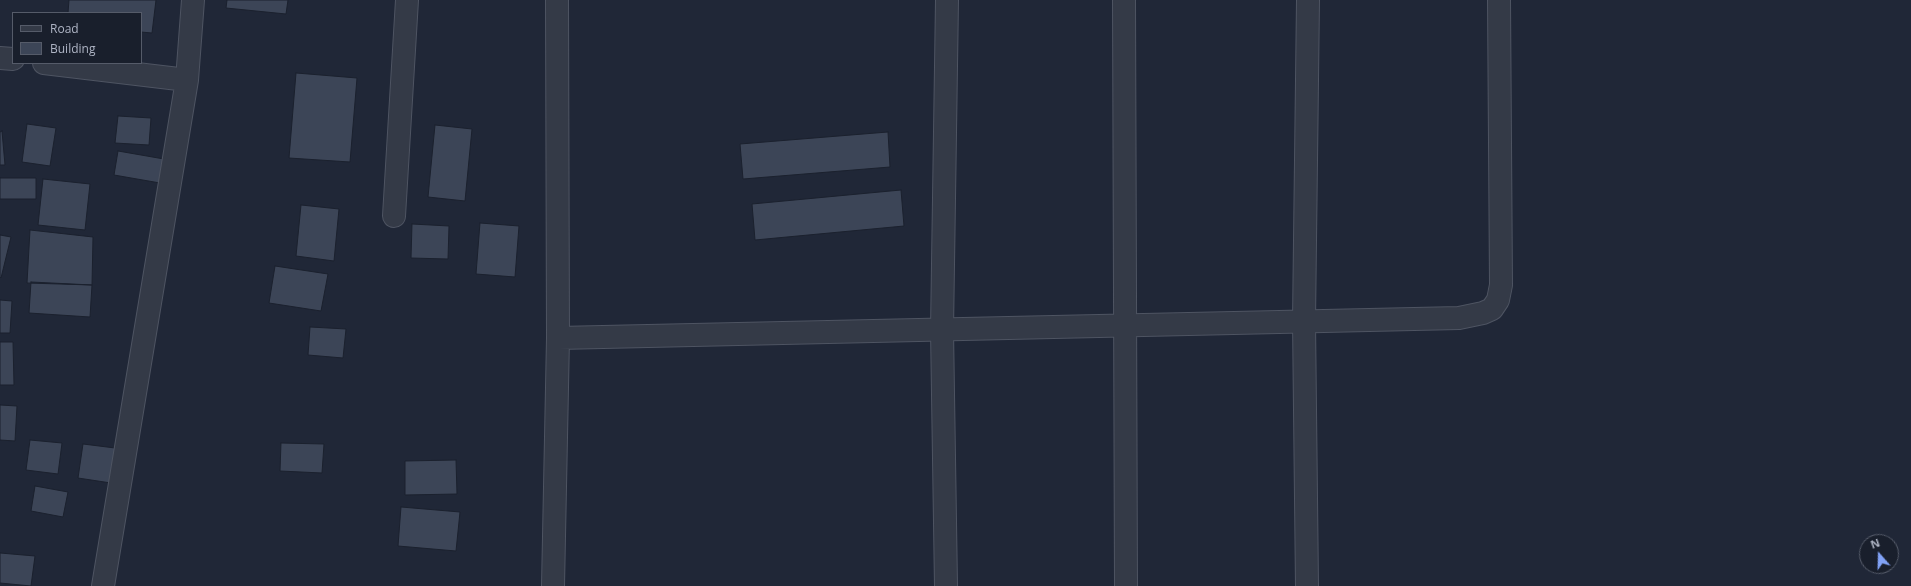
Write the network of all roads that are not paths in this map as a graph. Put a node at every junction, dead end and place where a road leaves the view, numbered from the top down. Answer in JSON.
{"nodes":[{"id":1,"x":193,"y":0,"type":"edge"},
{"id":2,"x":407,"y":0,"type":"edge"},
{"id":3,"x":557,"y":0,"type":"edge"},
{"id":4,"x":947,"y":0,"type":"edge"},
{"id":5,"x":1124,"y":0,"type":"edge"},
{"id":6,"x":1308,"y":0,"type":"edge"},
{"id":7,"x":1499,"y":0,"type":"edge"},
{"id":8,"x":0,"y":58,"type":"edge"},
{"id":9,"x":12,"y":59,"type":"edge"},
{"id":10,"x":52,"y":64,"type":"edge"},
{"id":11,"x":187,"y":80,"type":"junction"},
{"id":12,"x":394,"y":216,"type":"dead end"},
{"id":13,"x":1304,"y":321,"type":"junction"},
{"id":14,"x":1124,"y":326,"type":"junction"},
{"id":15,"x":942,"y":330,"type":"junction"},
{"id":16,"x":558,"y":338,"type":"junction"},
{"id":17,"x":103,"y":586,"type":"edge"},
{"id":18,"x":553,"y":586,"type":"edge"},
{"id":19,"x":946,"y":586,"type":"edge"},
{"id":20,"x":1126,"y":586,"type":"edge"},
{"id":21,"x":1307,"y":586,"type":"edge"}],
"edges":[{"from":1,"to":11,"type":"street"},
{"from":2,"to":12,"type":"street"},
{"from":3,"to":16,"type":"street"},
{"from":4,"to":15,"type":"street"},
{"from":5,"to":14,"type":"street"},
{"from":6,"to":13,"type":"street"},
{"from":7,"to":13,"type":"street"},
{"from":8,"to":9,"type":"street"},
{"from":10,"to":11,"type":"street"},
{"from":11,"to":17,"type":"street"},
{"from":13,"to":14,"type":"street"},
{"from":13,"to":21,"type":"street"},
{"from":14,"to":15,"type":"street"},
{"from":14,"to":20,"type":"street"},
{"from":15,"to":16,"type":"street"},
{"from":15,"to":19,"type":"street"},
{"from":16,"to":18,"type":"street"}]}
